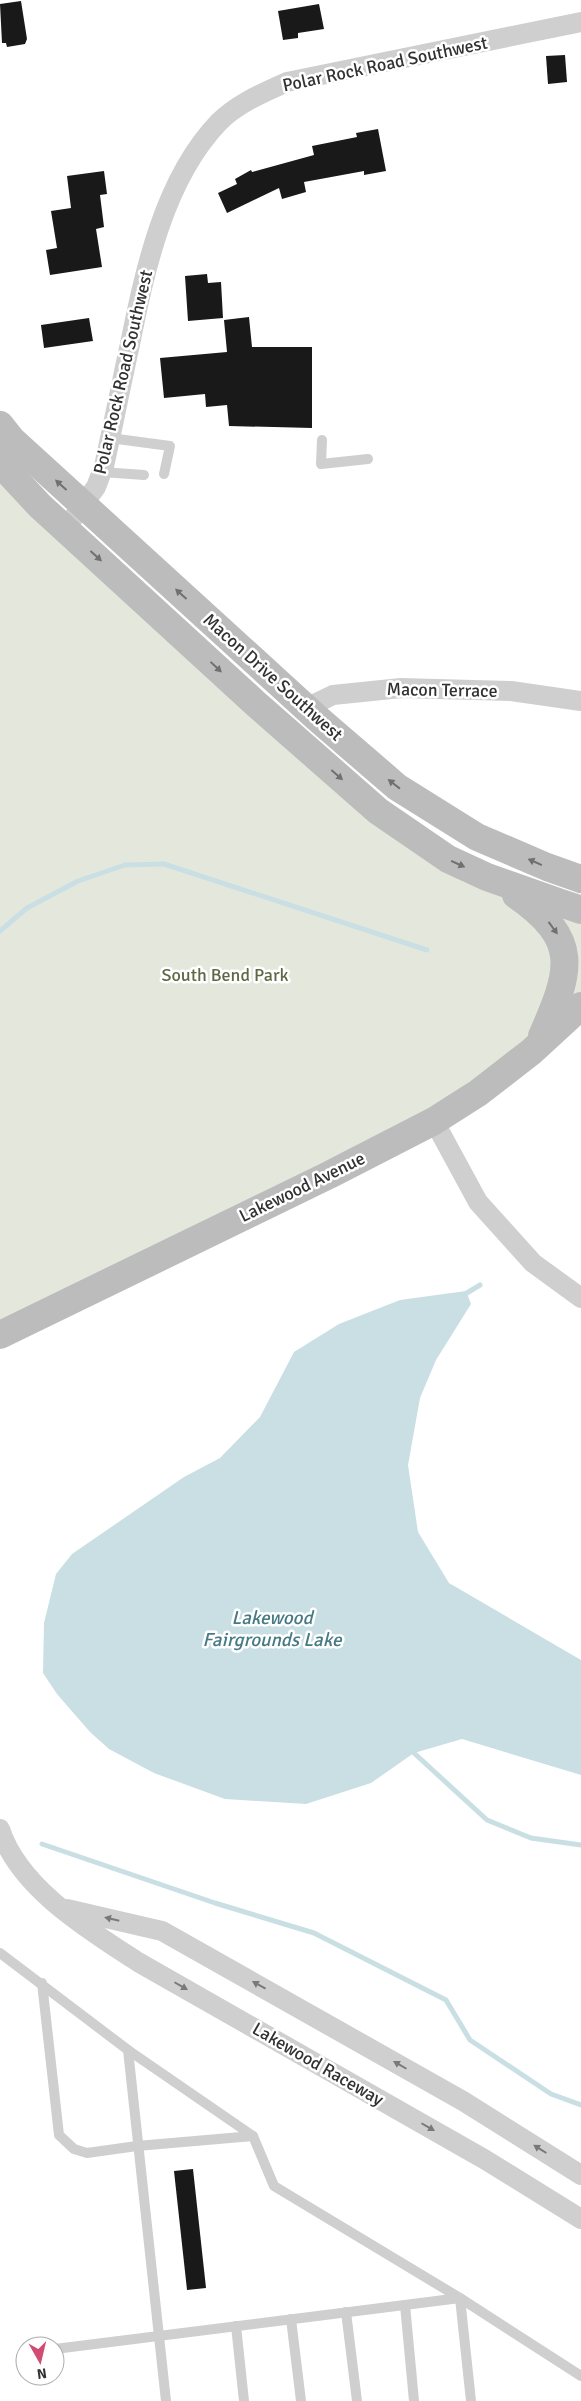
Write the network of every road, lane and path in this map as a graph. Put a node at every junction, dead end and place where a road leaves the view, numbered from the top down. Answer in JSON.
{"nodes":[{"id":1,"x":581,"y":22,"type":"edge"},
{"id":2,"x":0,"y":425,"type":"edge"},
{"id":3,"x":110,"y":438,"type":"junction"},
{"id":4,"x":322,"y":440,"type":"dead end"},
{"id":5,"x":368,"y":459,"type":"dead end"},
{"id":6,"x":0,"y":460,"type":"edge"},
{"id":7,"x":102,"y":472,"type":"junction"},
{"id":8,"x":164,"y":474,"type":"dead end"},
{"id":9,"x":144,"y":475,"type":"dead end"},
{"id":10,"x":83,"y":505,"type":"junction"},
{"id":11,"x":65,"y":528,"type":"junction"},
{"id":12,"x":581,"y":701,"type":"edge"},
{"id":13,"x":306,"y":708,"type":"junction"},
{"id":14,"x":487,"y":877,"type":"junction"},
{"id":15,"x":581,"y":879,"type":"edge"},
{"id":16,"x":581,"y":910,"type":"edge"},
{"id":17,"x":581,"y":1006,"type":"edge"},
{"id":18,"x":539,"y":1044,"type":"junction"},
{"id":19,"x":434,"y":1121,"type":"junction"},
{"id":20,"x":581,"y":1298,"type":"edge"},
{"id":21,"x":0,"y":1335,"type":"edge"},
{"id":22,"x":0,"y":1829,"type":"edge"},
{"id":23,"x":58,"y":1906,"type":"junction"},
{"id":24,"x":0,"y":1953,"type":"edge"},
{"id":25,"x":42,"y":1983,"type":"junction"},
{"id":26,"x":128,"y":2050,"type":"junction"},
{"id":27,"x":253,"y":2136,"type":"junction"},
{"id":28,"x":137,"y":2146,"type":"junction"},
{"id":29,"x":581,"y":2175,"type":"edge"},
{"id":30,"x":581,"y":2219,"type":"edge"},
{"id":31,"x":460,"y":2298,"type":"junction"},
{"id":32,"x":405,"y":2304,"type":"junction"},
{"id":33,"x":346,"y":2312,"type":"junction"},
{"id":34,"x":292,"y":2319,"type":"junction"},
{"id":35,"x":236,"y":2326,"type":"junction"},
{"id":36,"x":158,"y":2336,"type":"junction"},
{"id":37,"x":65,"y":2348,"type":"edge"},
{"id":38,"x":581,"y":2376,"type":"edge"},
{"id":39,"x":166,"y":2401,"type":"edge"},
{"id":40,"x":244,"y":2401,"type":"edge"},
{"id":41,"x":301,"y":2401,"type":"edge"},
{"id":42,"x":357,"y":2401,"type":"edge"},
{"id":43,"x":414,"y":2401,"type":"edge"},
{"id":44,"x":471,"y":2401,"type":"edge"}],
"edges":[{"from":1,"to":3,"type":"street","name":"Polar Rock Road Southwest"},
{"from":10,"to":2,"type":"street","name":"Macon Drive Southwest","one_way":true},
{"from":3,"to":7,"type":"street","name":"Polar Rock Road Southwest"},
{"from":3,"to":8,"type":"lane"},
{"from":4,"to":5,"type":"lane"},
{"from":6,"to":11,"type":"street","name":"Macon Drive Southwest"},
{"from":7,"to":9,"type":"lane"},
{"from":7,"to":10,"type":"street","name":"Polar Rock Road Southwest"},
{"from":10,"to":11,"type":"street","name":"Polar Rock Road Southwest"},
{"from":13,"to":10,"type":"street","name":"Macon Drive Southwest","one_way":true},
{"from":11,"to":14,"type":"street","name":"Macon Drive Southwest","one_way":true},
{"from":12,"to":13,"type":"street","name":"Macon Terrace"},
{"from":15,"to":13,"type":"street","name":"Macon Drive Southwest","one_way":true},
{"from":14,"to":16,"type":"street","name":"Macon Drive Southwest"},
{"from":14,"to":18,"type":"street","one_way":true},
{"from":17,"to":18,"type":"street","name":"Lakewood Avenue"},
{"from":18,"to":19,"type":"street","name":"Lakewood Avenue"},
{"from":19,"to":20,"type":"street"},
{"from":19,"to":21,"type":"street","name":"Lakewood Avenue"},
{"from":22,"to":23,"type":"street","name":"Lakewood Raceway"},
{"from":29,"to":23,"type":"street","one_way":true},
{"from":23,"to":30,"type":"street","name":"Lakewood Raceway","one_way":true},
{"from":24,"to":25,"type":"lane"},
{"from":25,"to":26,"type":"lane"},
{"from":25,"to":28,"type":"lane"},
{"from":26,"to":27,"type":"lane"},
{"from":26,"to":28,"type":"lane"},
{"from":27,"to":28,"type":"lane"},
{"from":27,"to":31,"type":"lane"},
{"from":28,"to":36,"type":"lane"},
{"from":31,"to":32,"type":"lane"},
{"from":31,"to":38,"type":"lane"},
{"from":31,"to":44,"type":"lane"},
{"from":32,"to":33,"type":"lane"},
{"from":32,"to":43,"type":"lane"},
{"from":33,"to":34,"type":"lane"},
{"from":33,"to":42,"type":"lane"},
{"from":34,"to":35,"type":"lane"},
{"from":34,"to":41,"type":"lane"},
{"from":35,"to":36,"type":"lane"},
{"from":35,"to":40,"type":"lane"},
{"from":36,"to":37,"type":"lane"},
{"from":36,"to":39,"type":"lane"}]}
